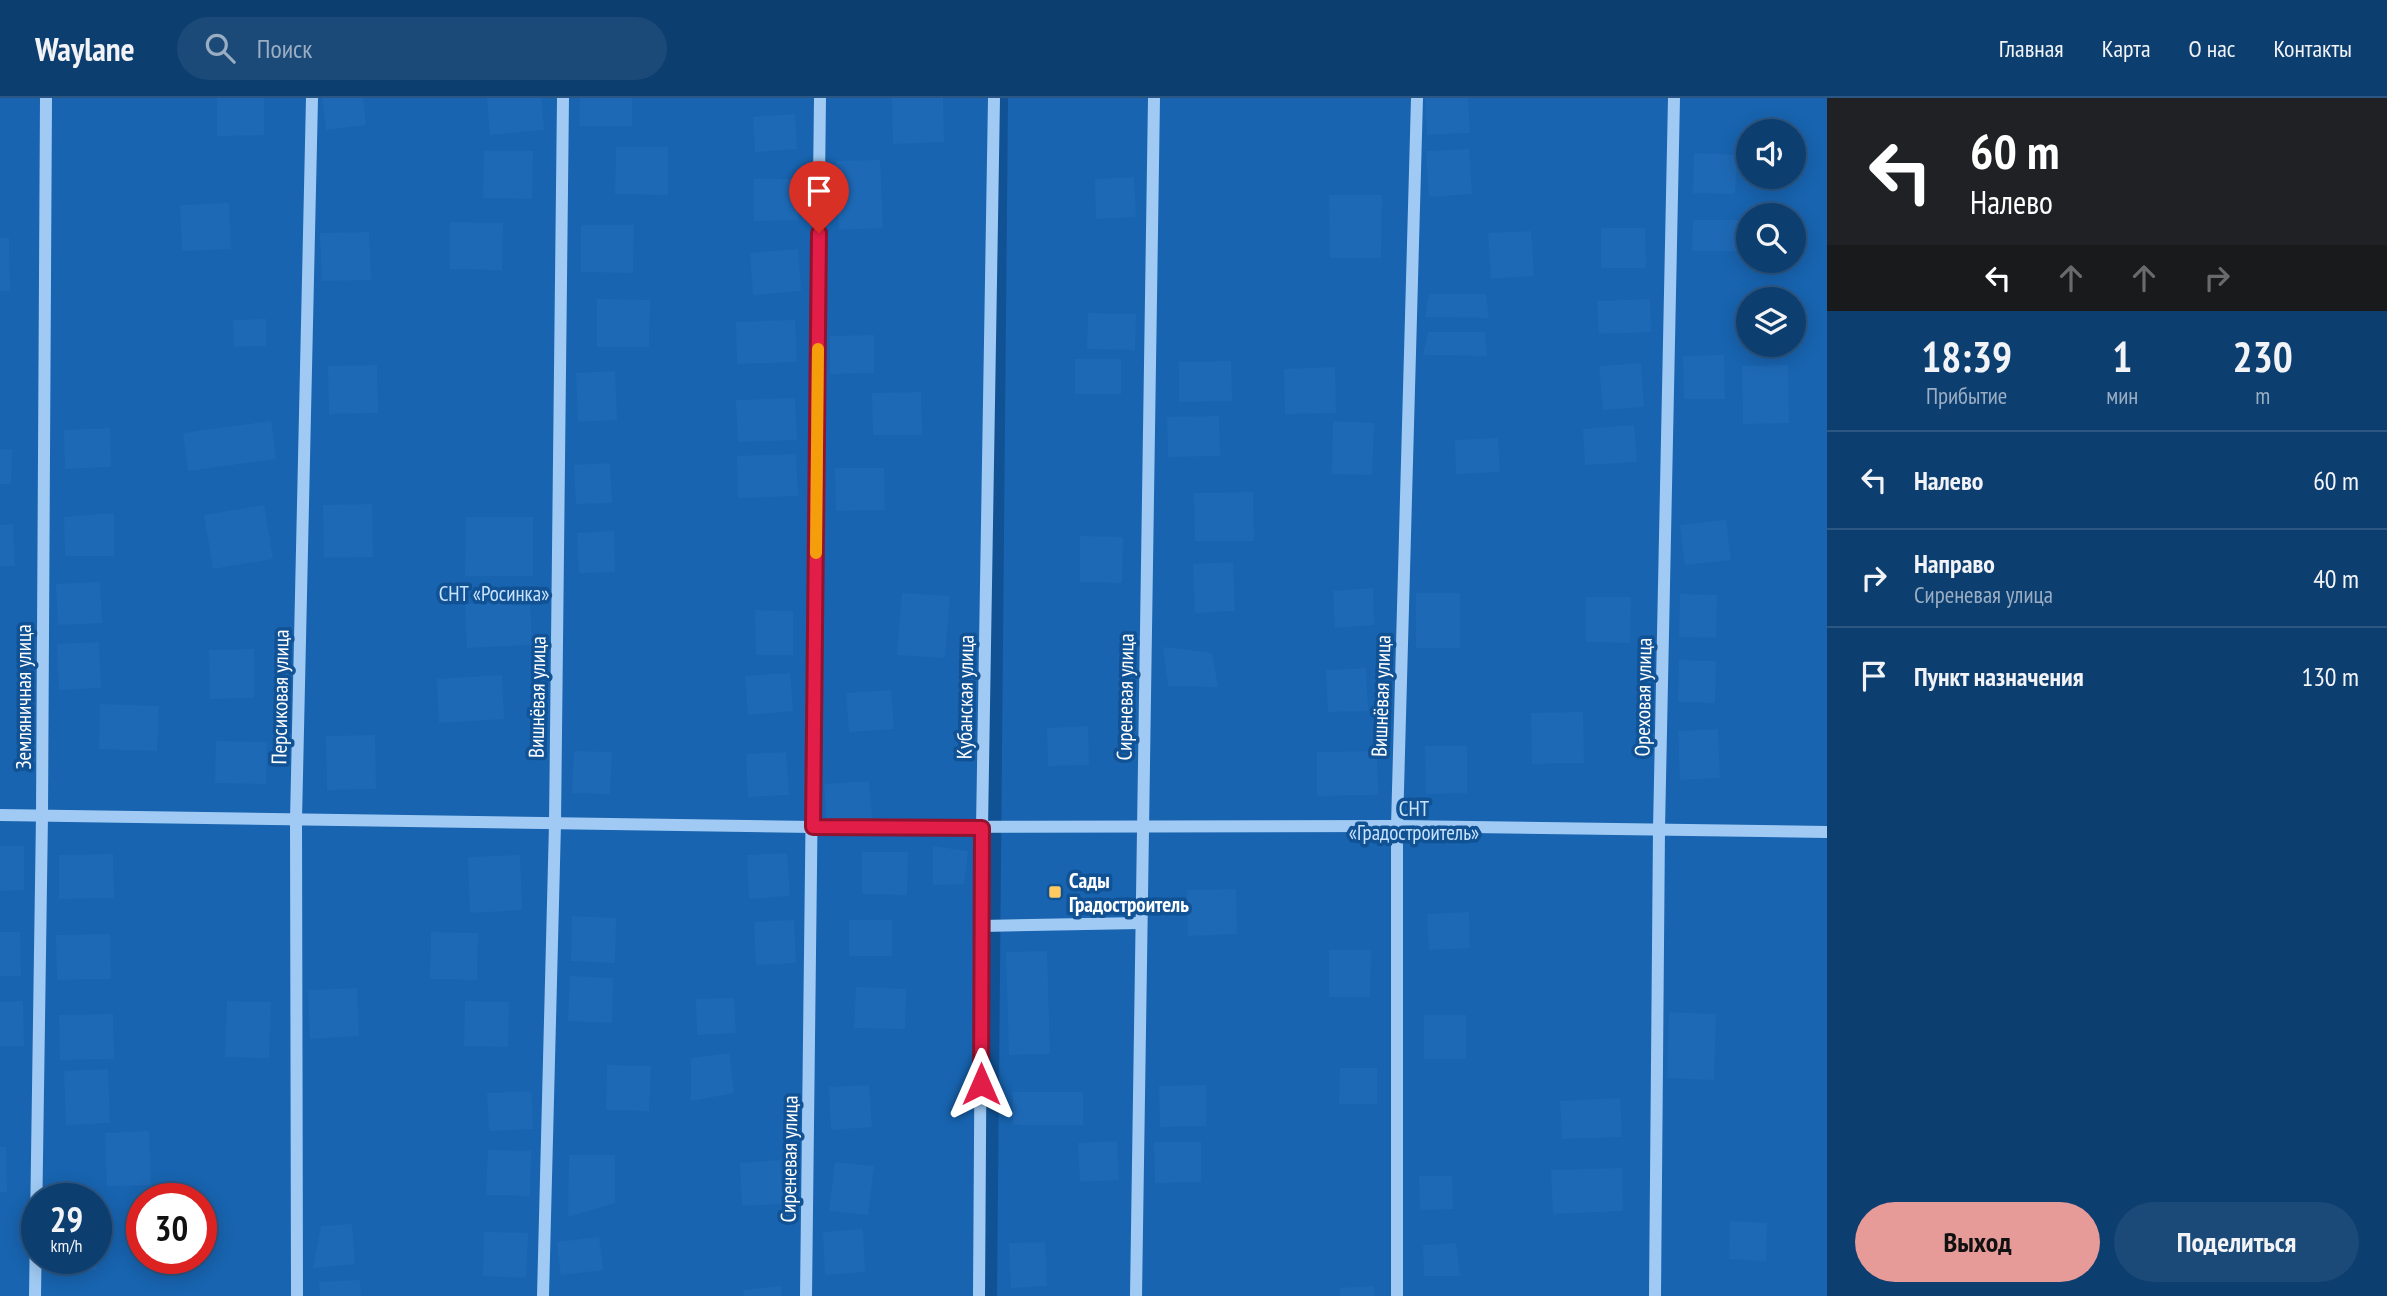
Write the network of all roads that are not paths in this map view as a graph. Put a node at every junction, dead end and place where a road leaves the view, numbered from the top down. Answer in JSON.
{"nodes":[{"id":1,"x":47,"y":98,"type":"edge"},
{"id":2,"x":312,"y":98,"type":"edge"},
{"id":3,"x":563,"y":98,"type":"edge"},
{"id":4,"x":820,"y":98,"type":"edge"},
{"id":5,"x":994,"y":98,"type":"edge"},
{"id":6,"x":1154,"y":98,"type":"edge"},
{"id":7,"x":1417,"y":98,"type":"edge"},
{"id":8,"x":1674,"y":98,"type":"edge"},
{"id":9,"x":0,"y":815,"type":"edge"},
{"id":10,"x":42,"y":815,"type":"junction"},
{"id":11,"x":296,"y":820,"type":"junction"},
{"id":12,"x":555,"y":824,"type":"junction"},
{"id":13,"x":1397,"y":826,"type":"junction"},
{"id":14,"x":813,"y":827,"type":"junction"},
{"id":15,"x":982,"y":828,"type":"junction"},
{"id":16,"x":1142,"y":828,"type":"junction"},
{"id":17,"x":1659,"y":829,"type":"junction"},
{"id":18,"x":1827,"y":832,"type":"edge"},
{"id":19,"x":1141,"y":923,"type":"junction"},
{"id":20,"x":982,"y":926,"type":"junction"},
{"id":21,"x":35,"y":1296,"type":"edge"},
{"id":22,"x":297,"y":1296,"type":"edge"},
{"id":23,"x":543,"y":1296,"type":"edge"},
{"id":24,"x":806,"y":1296,"type":"edge"},
{"id":25,"x":979,"y":1296,"type":"edge"},
{"id":26,"x":1136,"y":1296,"type":"edge"},
{"id":27,"x":1397,"y":1296,"type":"edge"},
{"id":28,"x":1655,"y":1296,"type":"edge"}],
"edges":[{"from":1,"to":10,"type":"street","name":"Земляничная улица"},
{"from":2,"to":11,"type":"street","name":"Персиковая улица"},
{"from":3,"to":12,"type":"street","name":"Вишнёвая улица"},
{"from":4,"to":14,"type":"street","name":"Сиреневая улица"},
{"from":5,"to":15,"type":"street","name":"Кубанская улица"},
{"from":6,"to":16,"type":"street","name":"Сиреневая улица"},
{"from":7,"to":13,"type":"street","name":"Вишнёвая улица"},
{"from":8,"to":17,"type":"street","name":"Ореховая улица"},
{"from":9,"to":10,"type":"street"},
{"from":10,"to":11,"type":"street"},
{"from":10,"to":21,"type":"street","name":"Земляничная улица"},
{"from":11,"to":12,"type":"street"},
{"from":11,"to":22,"type":"street","name":"Персиковая улица"},
{"from":12,"to":14,"type":"street"},
{"from":12,"to":23,"type":"street","name":"Вишнёвая улица"},
{"from":13,"to":16,"type":"street"},
{"from":13,"to":17,"type":"street"},
{"from":13,"to":27,"type":"street","name":"Вишнёвая улица"},
{"from":14,"to":15,"type":"street"},
{"from":14,"to":24,"type":"street","name":"Сиреневая улица"},
{"from":15,"to":16,"type":"street"},
{"from":15,"to":20,"type":"street","name":"Кубанская улица"},
{"from":16,"to":19,"type":"street","name":"Сиреневая улица"},
{"from":17,"to":18,"type":"street"},
{"from":17,"to":28,"type":"street","name":"Ореховая улица"},
{"from":19,"to":20,"type":"street"},
{"from":19,"to":26,"type":"street","name":"Сиреневая улица"},
{"from":20,"to":25,"type":"street","name":"Кубанская улица"}]}
